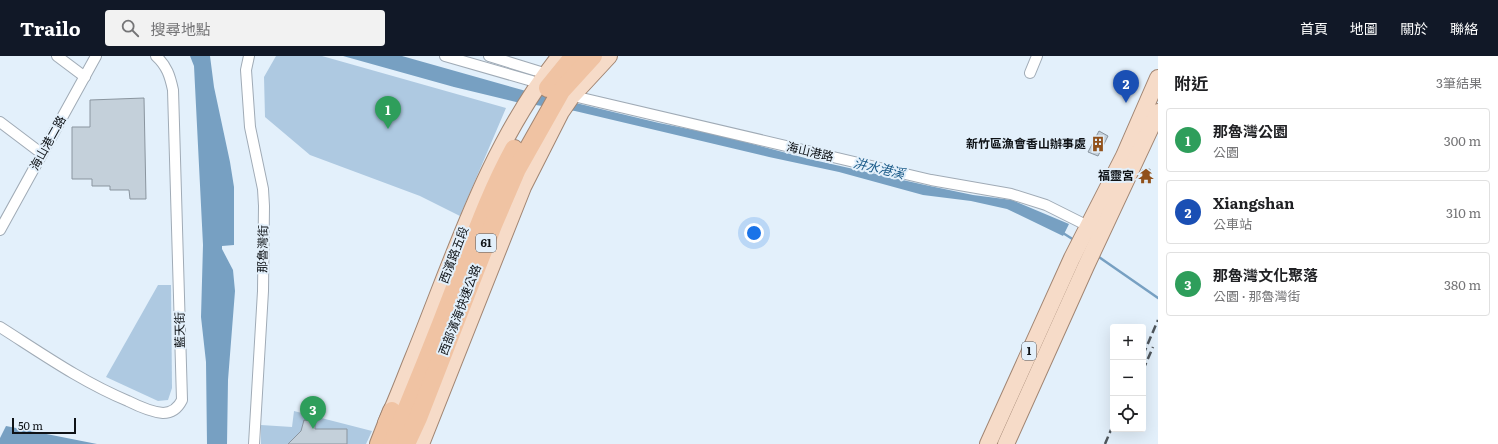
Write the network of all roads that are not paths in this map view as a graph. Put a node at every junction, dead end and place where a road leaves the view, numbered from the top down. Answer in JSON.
{"nodes":[{"id":1,"x":57,"y":56,"type":"edge"},
{"id":2,"x":96,"y":56,"type":"edge"},
{"id":3,"x":156,"y":56,"type":"edge"},
{"id":4,"x":248,"y":56,"type":"edge"},
{"id":5,"x":445,"y":56,"type":"edge"},
{"id":6,"x":489,"y":56,"type":"edge"},
{"id":7,"x":560,"y":56,"type":"edge"},
{"id":8,"x":574,"y":56,"type":"edge"},
{"id":9,"x":592,"y":56,"type":"edge"},
{"id":10,"x":609,"y":56,"type":"edge"},
{"id":11,"x":1037,"y":56,"type":"edge"},
{"id":12,"x":1030,"y":73,"type":"dead end"},
{"id":13,"x":85,"y":77,"type":"junction"},
{"id":14,"x":1158,"y":78,"type":"edge"},
{"id":15,"x":554,"y":85,"type":"junction"},
{"id":16,"x":1158,"y":112,"type":"edge"},
{"id":17,"x":0,"y":122,"type":"edge"},
{"id":18,"x":42,"y":153,"type":"junction"},
{"id":19,"x":3,"y":218,"type":"edge"},
{"id":20,"x":0,"y":230,"type":"edge"},
{"id":21,"x":1096,"y":230,"type":"junction"},
{"id":22,"x":0,"y":326,"type":"edge"},
{"id":23,"x":392,"y":411,"type":"joint"},
{"id":24,"x":254,"y":444,"type":"edge"},
{"id":25,"x":378,"y":444,"type":"edge"},
{"id":26,"x":392,"y":444,"type":"edge"},
{"id":27,"x":406,"y":444,"type":"edge"},
{"id":28,"x":420,"y":444,"type":"edge"},
{"id":29,"x":988,"y":444,"type":"edge"},
{"id":30,"x":1006,"y":444,"type":"edge"}],
"edges":[{"from":1,"to":13,"type":"street"},
{"from":2,"to":13,"type":"street","name":"海山港二路"},
{"from":3,"to":22,"type":"street","name":"藍天街"},
{"from":4,"to":24,"type":"street","name":"那魯灣街"},
{"from":5,"to":15,"type":"street","name":"海山港路"},
{"from":6,"to":15,"type":"street","name":"海山港路"},
{"from":7,"to":15,"type":"main road","number":"61"},
{"from":8,"to":15,"type":"highway","name":"西部濱海快速公路","number":"61"},
{"from":9,"to":15,"type":"highway","name":"西部濱海快速公路","number":"61"},
{"from":10,"to":15,"type":"main road","number":"61"},
{"from":11,"to":12,"type":"street"},
{"from":13,"to":18,"type":"street","name":"海山港二路"},
{"from":14,"to":21,"type":"main road","number":"1"},
{"from":15,"to":21,"type":"street","name":"海山港路"},
{"from":15,"to":23,"type":"main road","name":"西濱路五段","number":"61"},
{"from":15,"to":26,"type":"highway","name":"西部濱海快速公路","number":"61"},
{"from":15,"to":27,"type":"highway","name":"西部濱海快速公路","number":"61"},
{"from":15,"to":28,"type":"main road","number":"61"},
{"from":16,"to":21,"type":"main road","number":"1"},
{"from":17,"to":18,"type":"street"},
{"from":18,"to":19,"type":"street","name":"海山港二路"},
{"from":19,"to":20,"type":"street","name":"海山港二路"},
{"from":21,"to":29,"type":"main road","number":"1"},
{"from":21,"to":30,"type":"main road","number":"1"},
{"from":23,"to":25,"type":"highway"}]}
